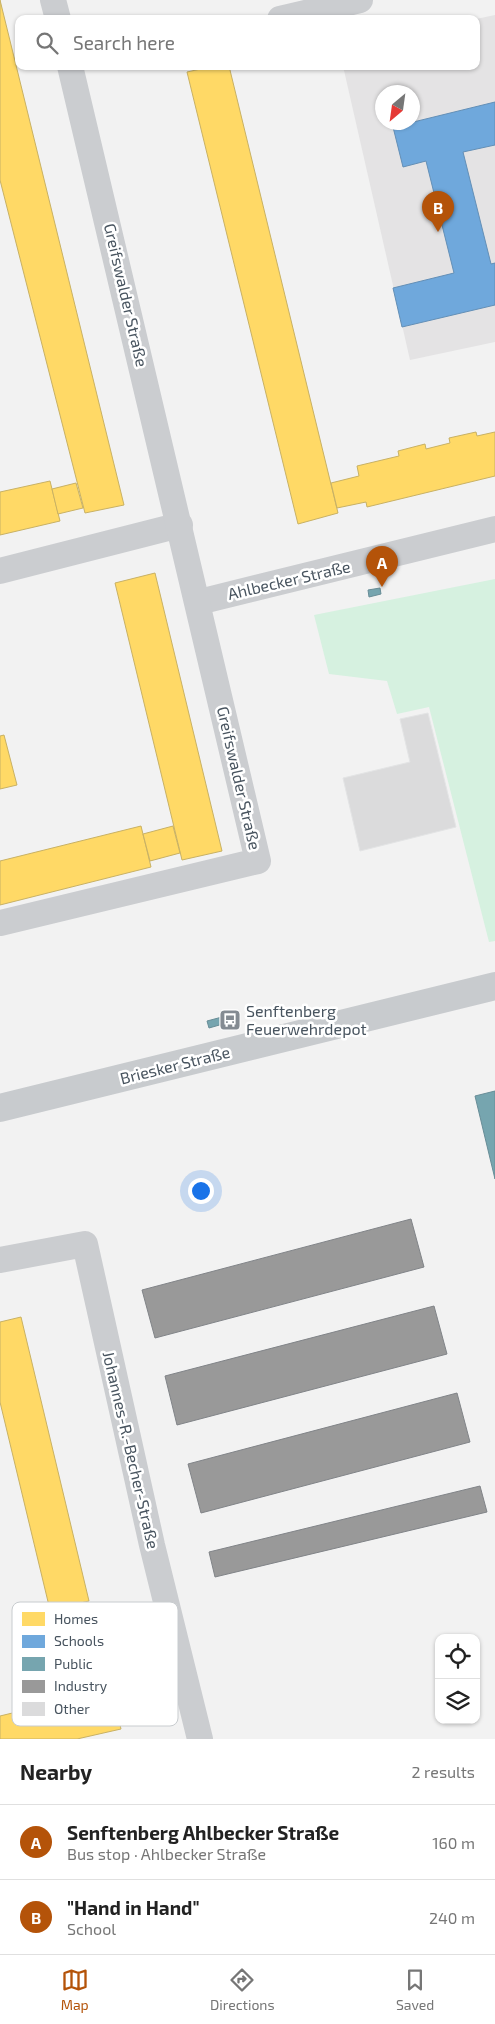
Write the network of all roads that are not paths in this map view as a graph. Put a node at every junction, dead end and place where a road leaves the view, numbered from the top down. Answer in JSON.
{"nodes":[{"id":1,"x":53,"y":0,"type":"edge"},
{"id":2,"x":360,"y":0,"type":"edge"},
{"id":3,"x":57,"y":15,"type":"edge"},
{"id":4,"x":297,"y":15,"type":"edge"},
{"id":5,"x":76,"y":70,"type":"edge"},
{"id":6,"x":180,"y":525,"type":"junction"},
{"id":7,"x":495,"y":529,"type":"edge"},
{"id":8,"x":0,"y":571,"type":"edge"},
{"id":9,"x":199,"y":602,"type":"junction"},
{"id":10,"x":0,"y":923,"type":"edge"},
{"id":11,"x":495,"y":986,"type":"edge"},
{"id":12,"x":0,"y":1108,"type":"edge"},
{"id":13,"x":0,"y":1260,"type":"edge"},
{"id":14,"x":166,"y":1602,"type":"edge"},
{"id":15,"x":178,"y":1650,"type":"edge"},
{"id":16,"x":200,"y":1739,"type":"edge"}],
"edges":[{"from":1,"to":3,"type":"street"},
{"from":2,"to":4,"type":"street"},
{"from":5,"to":6,"type":"street","name":"Greifswalder Straße"},
{"from":6,"to":8,"type":"street"},
{"from":6,"to":9,"type":"street","name":"Greifswalder Straße"},
{"from":7,"to":9,"type":"street","name":"Ahlbecker Straße"},
{"from":9,"to":10,"type":"street","name":"Greifswalder Straße"},
{"from":11,"to":12,"type":"main road","name":"Briesker Straße"},
{"from":13,"to":14,"type":"street","name":"Johannes-R.-Becher-Straße"},
{"from":15,"to":16,"type":"street","name":"Johannes-R.-Becher-Straße"}]}
